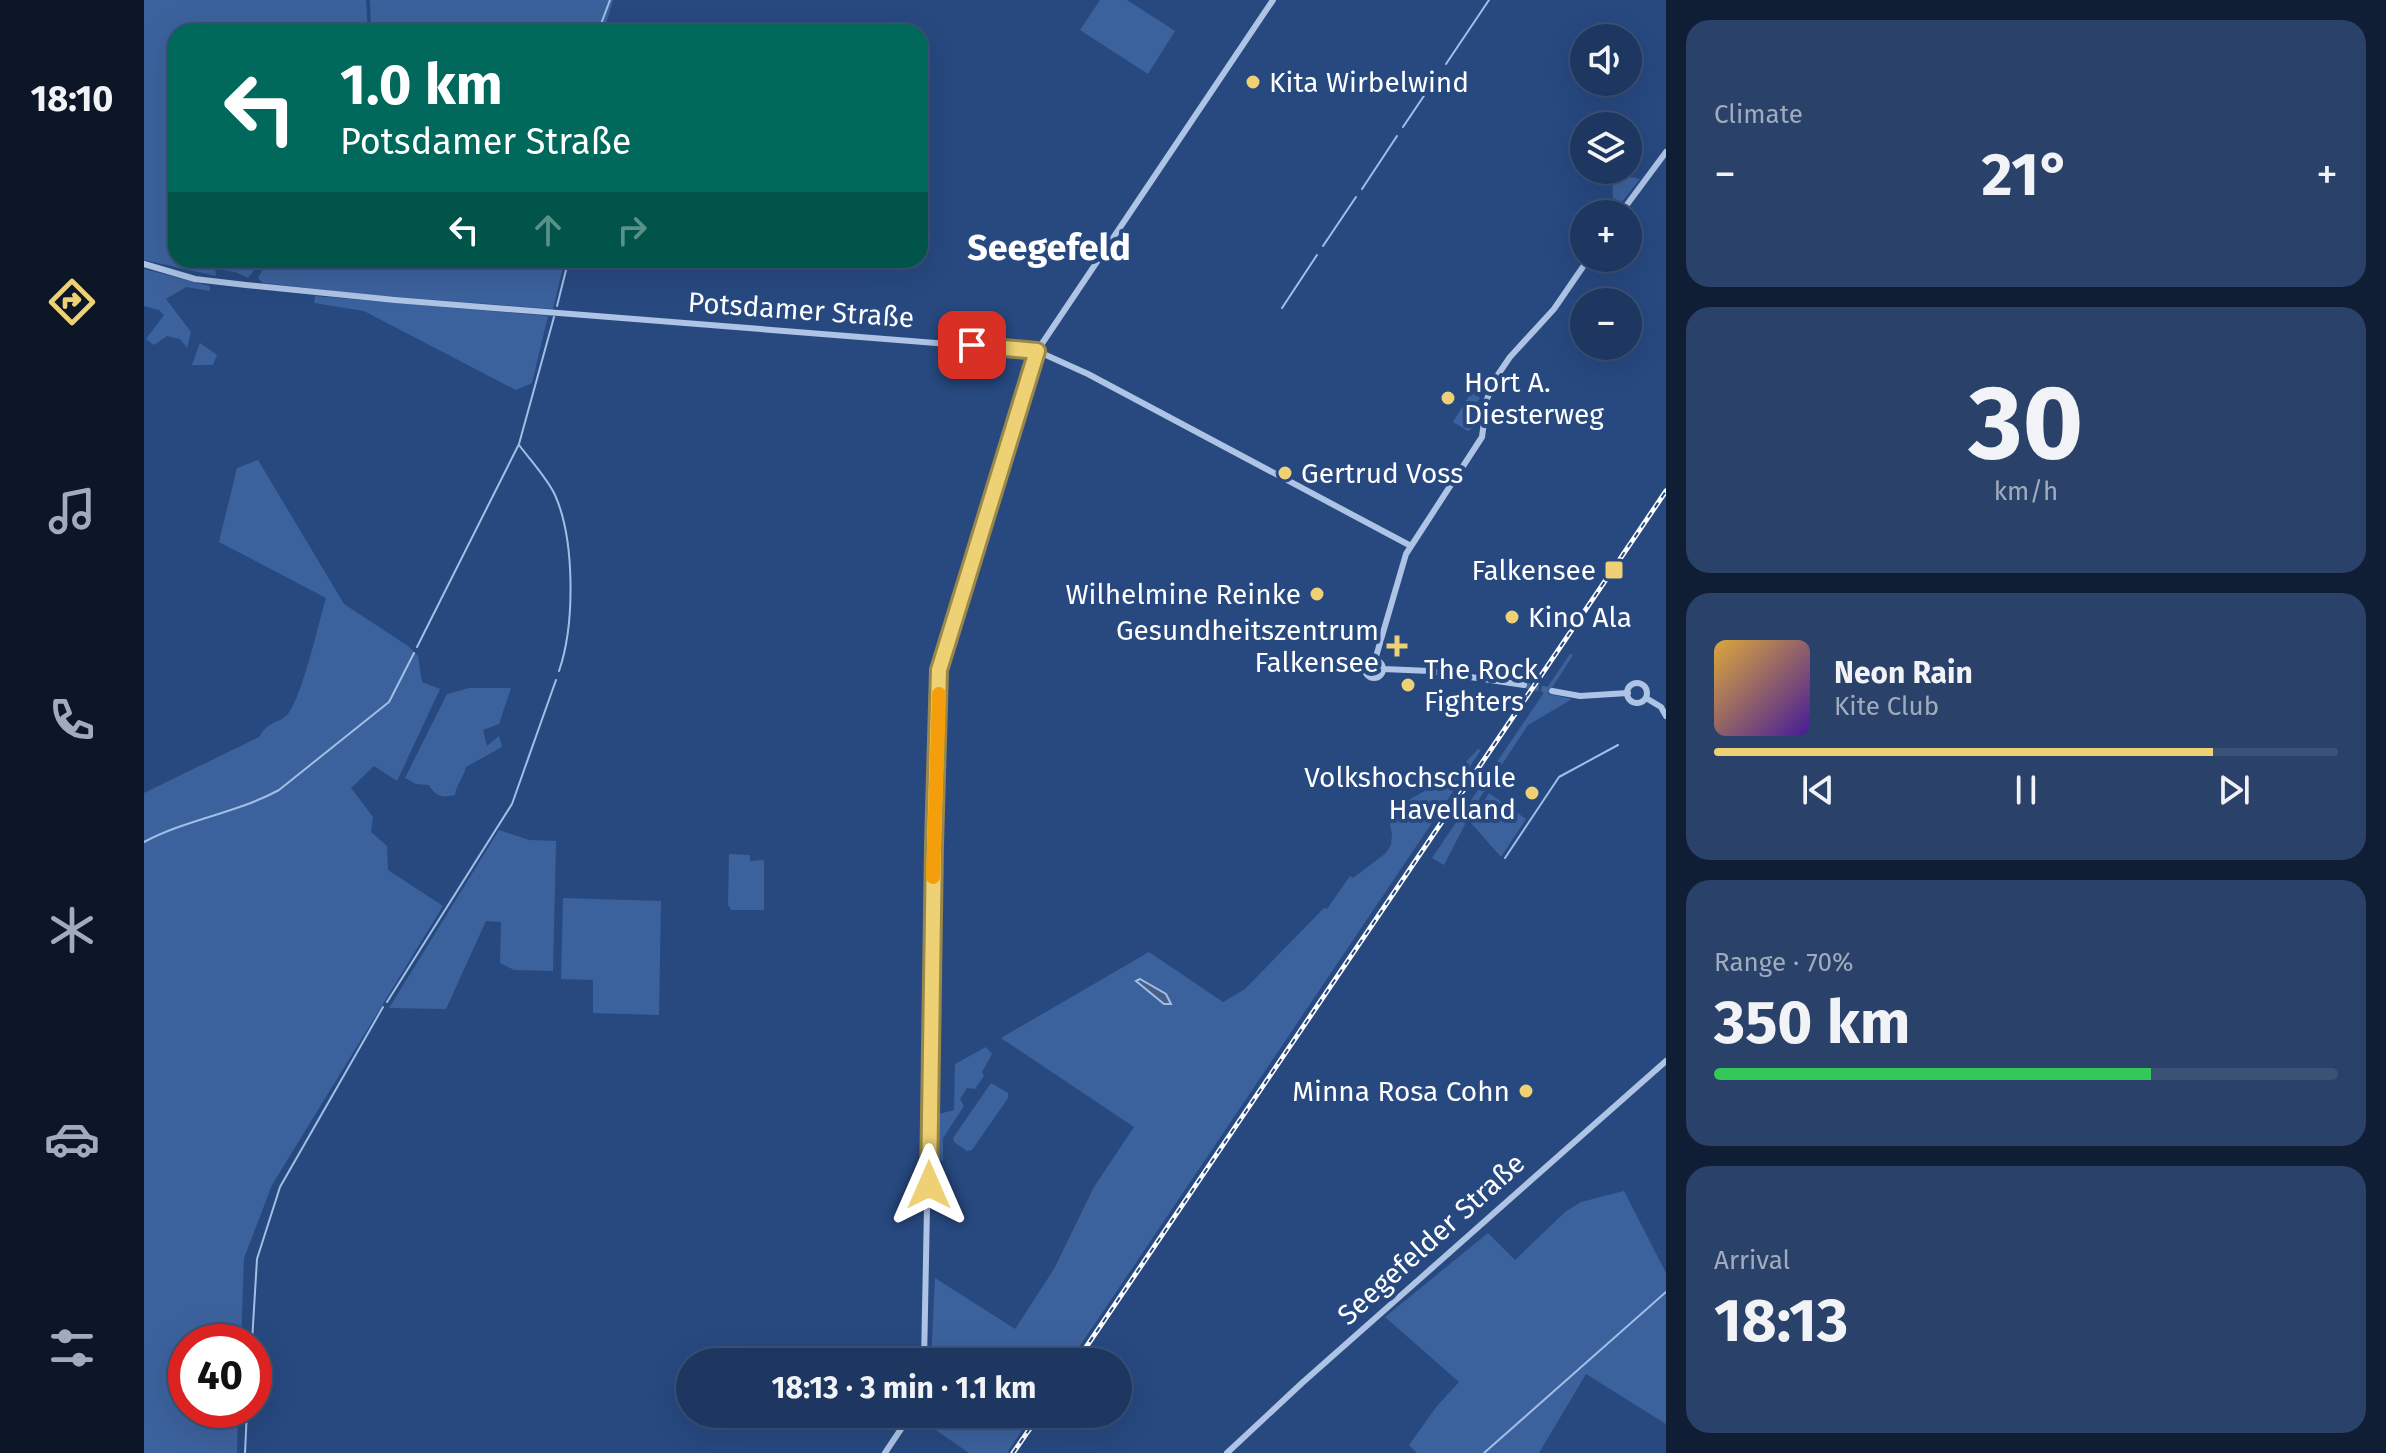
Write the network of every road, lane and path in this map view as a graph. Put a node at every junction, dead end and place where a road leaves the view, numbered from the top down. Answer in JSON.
{"nodes":[{"id":1,"x":1273,"y":0,"type":"edge"},
{"id":2,"x":1666,"y":152,"type":"edge"},
{"id":3,"x":1630,"y":200,"type":"edge"},
{"id":4,"x":144,"y":264,"type":"edge"},
{"id":5,"x":1579,"y":272,"type":"edge"},
{"id":6,"x":1037,"y":351,"type":"junction"},
{"id":7,"x":1411,"y":546,"type":"junction"},
{"id":8,"x":1375,"y":660,"type":"junction"},
{"id":9,"x":1383,"y":669,"type":"junction"},
{"id":10,"x":1524,"y":685,"type":"tunnel mouth"},
{"id":11,"x":1552,"y":691,"type":"tunnel mouth"},
{"id":12,"x":1628,"y":693,"type":"junction"},
{"id":13,"x":1646,"y":698,"type":"junction"},
{"id":14,"x":1666,"y":716,"type":"edge"},
{"id":15,"x":1666,"y":1061,"type":"edge"},
{"id":16,"x":924,"y":1348,"type":"edge"},
{"id":17,"x":902,"y":1428,"type":"edge"},
{"id":18,"x":885,"y":1453,"type":"edge"},
{"id":19,"x":1227,"y":1453,"type":"edge"}],
"edges":[{"from":1,"to":6,"type":"street"},
{"from":2,"to":3,"type":"street"},
{"from":4,"to":6,"type":"street","name":"Potsdamer Straße"},
{"from":5,"to":7,"type":"street"},
{"from":6,"to":7,"type":"street","name":"Potsdamer Straße"},
{"from":6,"to":16,"type":"street"},
{"from":7,"to":8,"type":"street"},
{"from":8,"to":9,"type":"street"},
{"from":8,"to":9,"type":"street"},
{"from":9,"to":10,"type":"street"},
{"from":11,"to":12,"type":"street"},
{"from":12,"to":13,"type":"street"},
{"from":12,"to":13,"type":"street"},
{"from":13,"to":14,"type":"street"},
{"from":15,"to":19,"type":"street","name":"Seegefelder Straße"},
{"from":17,"to":18,"type":"street"}]}
